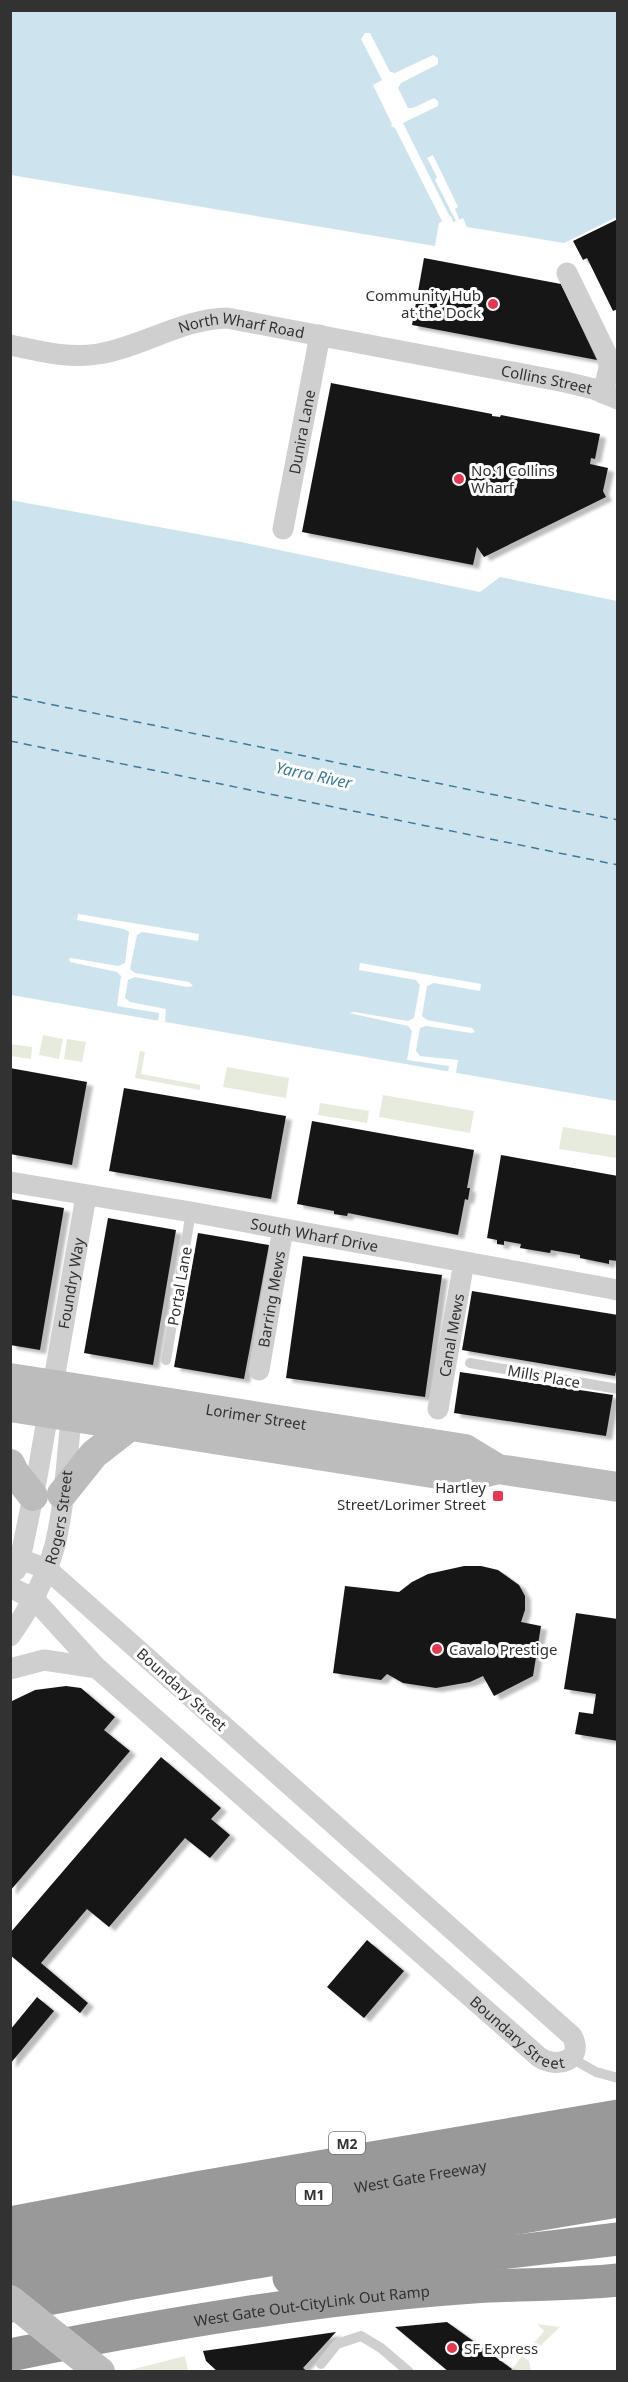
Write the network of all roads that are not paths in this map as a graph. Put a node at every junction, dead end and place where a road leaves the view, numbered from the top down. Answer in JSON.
{"nodes":[{"id":1,"x":567,"y":273,"type":"dead end"},
{"id":2,"x":321,"y":336,"type":"junction"},
{"id":3,"x":10,"y":345,"type":"edge"},
{"id":4,"x":475,"y":365,"type":"joint"},
{"id":5,"x":610,"y":396,"type":"edge"},
{"id":6,"x":283,"y":529,"type":"dead end"},
{"id":7,"x":10,"y":1182,"type":"edge"},
{"id":8,"x":86,"y":1196,"type":"junction"},
{"id":9,"x":191,"y":1212,"type":"junction"},
{"id":10,"x":283,"y":1229,"type":"junction"},
{"id":11,"x":464,"y":1262,"type":"junction"},
{"id":12,"x":618,"y":1290,"type":"edge"},
{"id":13,"x":166,"y":1360,"type":"dead end"},
{"id":14,"x":470,"y":1363,"type":"dead end"},
{"id":15,"x":259,"y":1370,"type":"dead end"},
{"id":16,"x":10,"y":1378,"type":"edge"},
{"id":17,"x":618,"y":1389,"type":"edge"},
{"id":18,"x":60,"y":1395,"type":"junction"},
{"id":19,"x":10,"y":1407,"type":"edge"},
{"id":20,"x":438,"y":1409,"type":"dead end"},
{"id":21,"x":130,"y":1426,"type":"junction"},
{"id":22,"x":10,"y":1464,"type":"edge"},
{"id":23,"x":498,"y":1469,"type":"junction"},
{"id":24,"x":618,"y":1487,"type":"edge"},
{"id":25,"x":62,"y":1494,"type":"junction"},
{"id":26,"x":33,"y":1496,"type":"junction"},
{"id":27,"x":20,"y":1559,"type":"junction"},
{"id":28,"x":47,"y":1569,"type":"junction"},
{"id":29,"x":10,"y":1582,"type":"edge"},
{"id":30,"x":10,"y":1587,"type":"edge"},
{"id":31,"x":34,"y":1599,"type":"junction"},
{"id":32,"x":10,"y":1636,"type":"edge"},
{"id":33,"x":97,"y":1668,"type":"junction"},
{"id":34,"x":10,"y":1669,"type":"edge"},
{"id":35,"x":571,"y":2058,"type":"junction"},
{"id":36,"x":618,"y":2078,"type":"edge"},
{"id":37,"x":618,"y":2097,"type":"edge"},
{"id":38,"x":618,"y":2116,"type":"edge"},
{"id":39,"x":618,"y":2143,"type":"edge"},
{"id":40,"x":618,"y":2169,"type":"edge"},
{"id":41,"x":618,"y":2201,"type":"edge"},
{"id":42,"x":10,"y":2203,"type":"edge"},
{"id":43,"x":10,"y":2223,"type":"edge"},
{"id":44,"x":618,"y":2238,"type":"edge"},
{"id":45,"x":10,"y":2250,"type":"edge"},
{"id":46,"x":618,"y":2265,"type":"edge"},
{"id":47,"x":10,"y":2275,"type":"edge"},
{"id":48,"x":618,"y":2280,"type":"edge"},
{"id":49,"x":472,"y":2287,"type":"junction"},
{"id":50,"x":10,"y":2300,"type":"edge"},
{"id":51,"x":10,"y":2306,"type":"edge"},
{"id":52,"x":10,"y":2327,"type":"edge"},
{"id":53,"x":10,"y":2355,"type":"edge"},
{"id":54,"x":321,"y":2364,"type":"dead end"},
{"id":55,"x":100,"y":2372,"type":"edge"},
{"id":56,"x":409,"y":2372,"type":"edge"}],
"edges":[{"from":1,"to":5,"type":"street"},
{"from":2,"to":3,"type":"street","name":"North Wharf Road"},
{"from":2,"to":4,"type":"street","name":"North Wharf Road"},
{"from":2,"to":6,"type":"street","name":"Dunira Lane"},
{"from":4,"to":5,"type":"street","name":"Collins Street"},
{"from":7,"to":8,"type":"street","name":"South Wharf Drive"},
{"from":8,"to":9,"type":"street","name":"South Wharf Drive"},
{"from":8,"to":18,"type":"street","name":"Foundry Way"},
{"from":9,"to":10,"type":"street","name":"South Wharf Drive"},
{"from":9,"to":13,"type":"lane","name":"Portal Lane"},
{"from":10,"to":11,"type":"street","name":"South Wharf Drive"},
{"from":10,"to":15,"type":"street","name":"Barring Mews"},
{"from":11,"to":12,"type":"street","name":"South Wharf Drive"},
{"from":11,"to":20,"type":"street","name":"Canal Mews"},
{"from":14,"to":17,"type":"lane","name":"Mills Place"},
{"from":16,"to":18,"type":"main road","name":"Lorimer Street"},
{"from":18,"to":19,"type":"main road","name":"Lorimer Street"},
{"from":18,"to":21,"type":"main road","name":"Lorimer Street"},
{"from":18,"to":23,"type":"main road","name":"Lorimer Street"},
{"from":18,"to":25,"type":"street","name":"Rogers Street"},
{"from":18,"to":26,"type":"street","name":"Rogers Street"},
{"from":21,"to":23,"type":"main road","name":"Lorimer Street"},
{"from":21,"to":25,"type":"main road"},
{"from":22,"to":26,"type":"main road"},
{"from":23,"to":24,"type":"main road","name":"Lorimer Street"},
{"from":25,"to":28,"type":"street","name":"Rogers Street"},
{"from":26,"to":27,"type":"street","name":"Rogers Street"},
{"from":27,"to":28,"type":"street","name":"Boundary Street"},
{"from":27,"to":29,"type":"street","name":"Rogers Street"},
{"from":28,"to":31,"type":"street","name":"Rogers Street"},
{"from":28,"to":35,"type":"street","name":"Boundary Street"},
{"from":30,"to":31,"type":"street","name":"Boundary Street"},
{"from":31,"to":32,"type":"street","name":"Rogers Street"},
{"from":31,"to":33,"type":"street","name":"Boundary Street"},
{"from":33,"to":34,"type":"street"},
{"from":33,"to":35,"type":"street","name":"Boundary Street"},
{"from":35,"to":36,"type":"lane"},
{"from":37,"to":42,"type":"highway","number":"M2"},
{"from":38,"to":43,"type":"highway"},
{"from":39,"to":45,"type":"highway","name":"West Gate Freeway","number":"M1"},
{"from":40,"to":47,"type":"highway"},
{"from":41,"to":51,"type":"highway"},
{"from":44,"to":52,"type":"highway"},
{"from":46,"to":49,"type":"highway"},
{"from":48,"to":49,"type":"highway","name":"West Gate Out-CityLink Out Ramp"},
{"from":49,"to":53,"type":"highway","name":"West Gate Out-CityLink Out Ramp"},
{"from":50,"to":55,"type":"main road","bridge":true},
{"from":54,"to":56,"type":"lane"}]}
